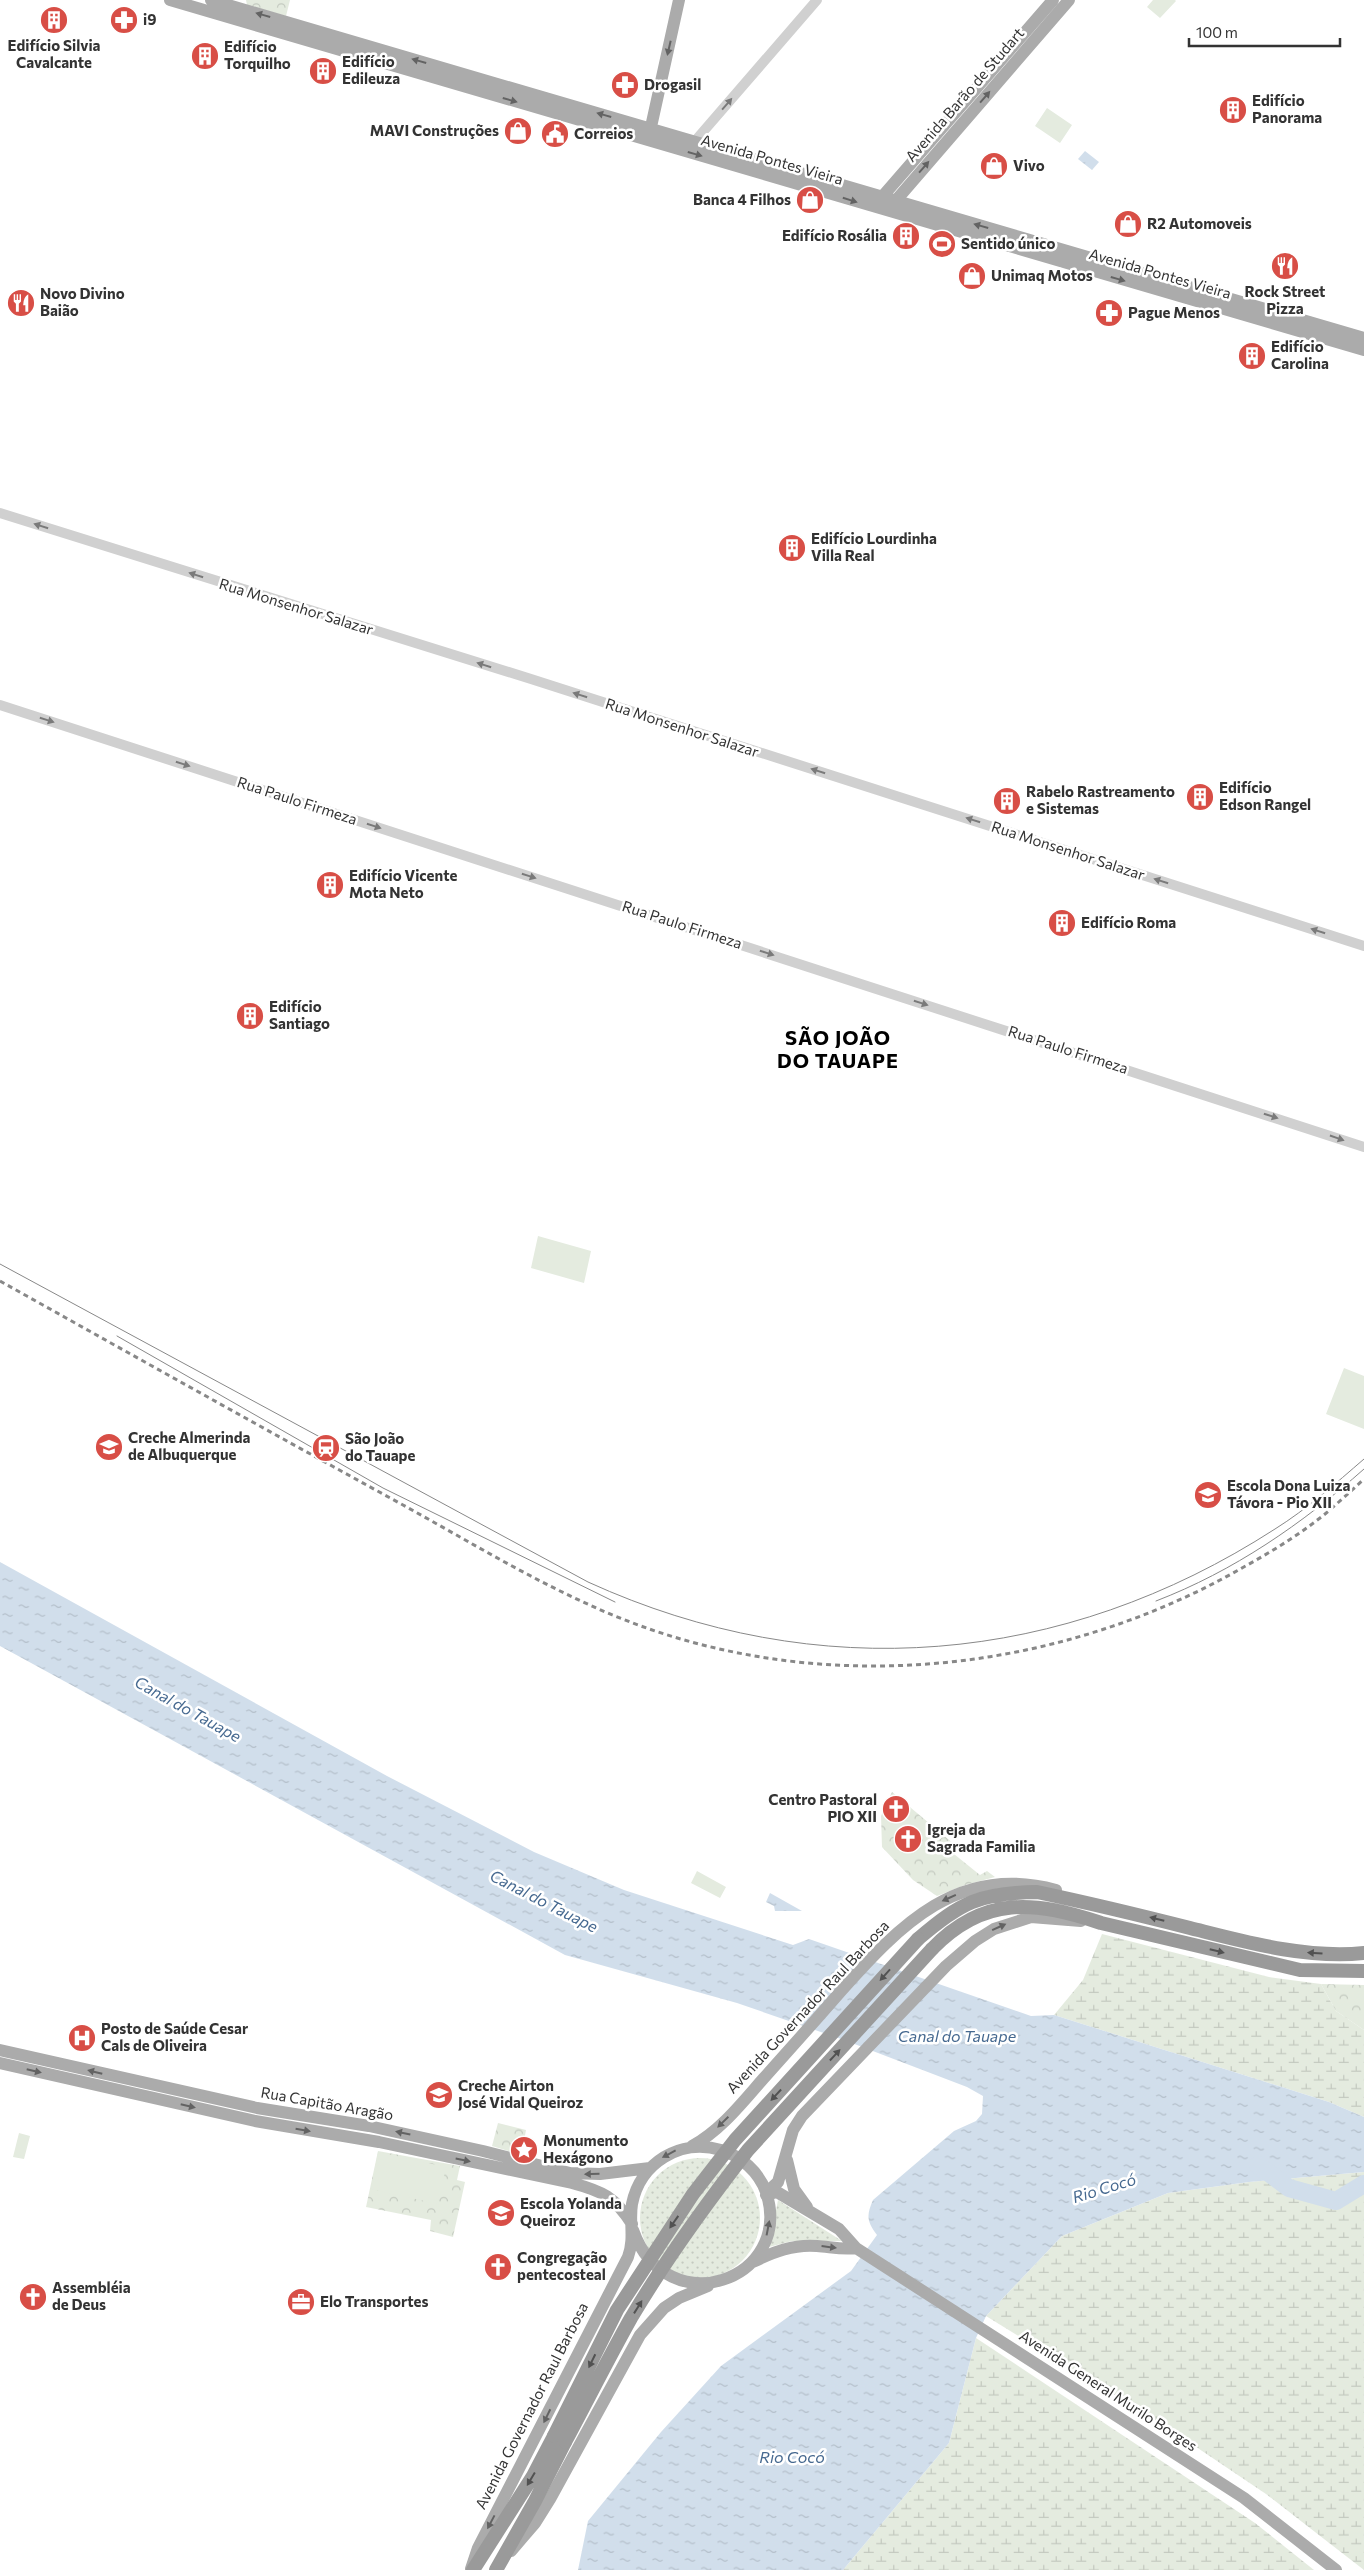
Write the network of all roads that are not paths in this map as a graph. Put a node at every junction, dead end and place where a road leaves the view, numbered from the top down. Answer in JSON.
{"nodes":[{"id":1,"x":170,"y":0,"type":"edge"},
{"id":2,"x":211,"y":0,"type":"edge"},
{"id":3,"x":680,"y":0,"type":"edge"},
{"id":4,"x":817,"y":0,"type":"edge"},
{"id":5,"x":1053,"y":0,"type":"edge"},
{"id":6,"x":1069,"y":0,"type":"edge"},
{"id":7,"x":649,"y":135,"type":"junction"},
{"id":8,"x":695,"y":141,"type":"junction"},
{"id":9,"x":882,"y":197,"type":"junction"},
{"id":10,"x":891,"y":206,"type":"junction"},
{"id":11,"x":1364,"y":338,"type":"edge"},
{"id":12,"x":1364,"y":350,"type":"edge"},
{"id":13,"x":0,"y":513,"type":"edge"},
{"id":14,"x":0,"y":705,"type":"edge"},
{"id":15,"x":1364,"y":946,"type":"edge"},
{"id":16,"x":1364,"y":1147,"type":"edge"},
{"id":17,"x":1097,"y":1904,"type":"junction"},
{"id":18,"x":1101,"y":1923,"type":"junction"},
{"id":19,"x":1364,"y":1953,"type":"edge"},
{"id":20,"x":1364,"y":1971,"type":"edge"},
{"id":21,"x":0,"y":2050,"type":"edge"},
{"id":22,"x":0,"y":2063,"type":"edge"},
{"id":23,"x":141,"y":2089,"type":"junction"},
{"id":24,"x":692,"y":2146,"type":"junction"},
{"id":25,"x":786,"y":2153,"type":"junction"},
{"id":26,"x":650,"y":2168,"type":"junction"},
{"id":27,"x":766,"y":2194,"type":"junction"},
{"id":28,"x":808,"y":2209,"type":"junction"},
{"id":29,"x":633,"y":2227,"type":"junction"},
{"id":30,"x":856,"y":2248,"type":"junction"},
{"id":31,"x":749,"y":2264,"type":"junction"},
{"id":32,"x":721,"y":2281,"type":"junction"},
{"id":33,"x":560,"y":2439,"type":"junction"},
{"id":34,"x":499,"y":2565,"type":"edge"},
{"id":35,"x":472,"y":2570,"type":"edge"},
{"id":36,"x":1336,"y":2570,"type":"edge"}],
"edges":[{"from":1,"to":7,"type":"main road","name":"Avenida Pontes Vieira","one_way":true},
{"from":7,"to":2,"type":"main road","name":"Avenida Pontes Vieira","one_way":true},
{"from":3,"to":7,"type":"main road","one_way":true},
{"from":8,"to":4,"type":"street","one_way":true},
{"from":5,"to":9,"type":"main road","name":"Avenida Barão de Studart"},
{"from":10,"to":6,"type":"main road","name":"Avenida Barão de Studart","one_way":true},
{"from":7,"to":8,"type":"main road","name":"Avenida Pontes Vieira"},
{"from":7,"to":10,"type":"main road","name":"Avenida Pontes Vieira","one_way":true},
{"from":8,"to":9,"type":"main road","name":"Avenida Pontes Vieira"},
{"from":9,"to":10,"type":"main road","name":"Avenida Pontes Vieira"},
{"from":11,"to":10,"type":"main road","name":"Avenida Pontes Vieira","one_way":true},
{"from":10,"to":12,"type":"main road","name":"Avenida Pontes Vieira","one_way":true},
{"from":15,"to":13,"type":"street","name":"Rua Monsenhor Salazar","one_way":true},
{"from":14,"to":16,"type":"street","name":"Rua Paulo Firmeza","one_way":true},
{"from":19,"to":17,"type":"highway","name":"Avenida Governador Raul Barbosa","one_way":true},
{"from":17,"to":24,"type":"main road","name":"Avenida Governador Raul Barbosa","one_way":true},
{"from":17,"to":33,"type":"highway","name":"Avenida Governador Raul Barbosa","one_way":true,"bridge":true},
{"from":18,"to":20,"type":"highway","name":"Avenida Governador Raul Barbosa","one_way":true},
{"from":25,"to":18,"type":"main road","name":"Avenida Governador Raul Barbosa","one_way":true},
{"from":33,"to":18,"type":"highway","name":"Avenida Governador Raul Barbosa","one_way":true,"bridge":true},
{"from":23,"to":21,"type":"main road","name":"Rua Capitão Aragão","one_way":true},
{"from":22,"to":23,"type":"main road","name":"Rua Capitão Aragão","one_way":true},
{"from":26,"to":23,"type":"main road","name":"Rua Capitão Aragão","one_way":true},
{"from":23,"to":29,"type":"main road","name":"Rua Capitão Aragão","one_way":true},
{"from":24,"to":26,"type":"main road","name":"Avenida Governador Raul Barbosa","one_way":true},
{"from":24,"to":27,"type":"main road","name":"Avenida Governador Raul Barbosa"},
{"from":25,"to":27,"type":"main road","name":"Avenida Governador Raul Barbosa"},
{"from":25,"to":28,"type":"main road"},
{"from":26,"to":29,"type":"main road","name":"Avenida Governador Raul Barbosa"},
{"from":27,"to":28,"type":"main road","name":"Avenida General Murilo Borges"},
{"from":31,"to":27,"type":"main road","name":"Avenida Governador Raul Barbosa","one_way":true},
{"from":28,"to":30,"type":"main road","name":"Avenida General Murilo Borges"},
{"from":29,"to":32,"type":"main road","name":"Avenida Governador Raul Barbosa"},
{"from":29,"to":35,"type":"main road","name":"Avenida Governador Raul Barbosa","one_way":true},
{"from":31,"to":30,"type":"main road","one_way":true},
{"from":30,"to":36,"type":"main road","name":"Avenida General Murilo Borges"},
{"from":31,"to":32,"type":"main road","name":"Avenida Governador Raul Barbosa"},
{"from":32,"to":34,"type":"main road","name":"Avenida Governador Raul Barbosa"},
{"from":33,"to":34,"type":"highway","name":"Avenida Governador Raul Barbosa"},
{"from":33,"to":35,"type":"highway","name":"Avenida Governador Raul Barbosa","one_way":true}]}
